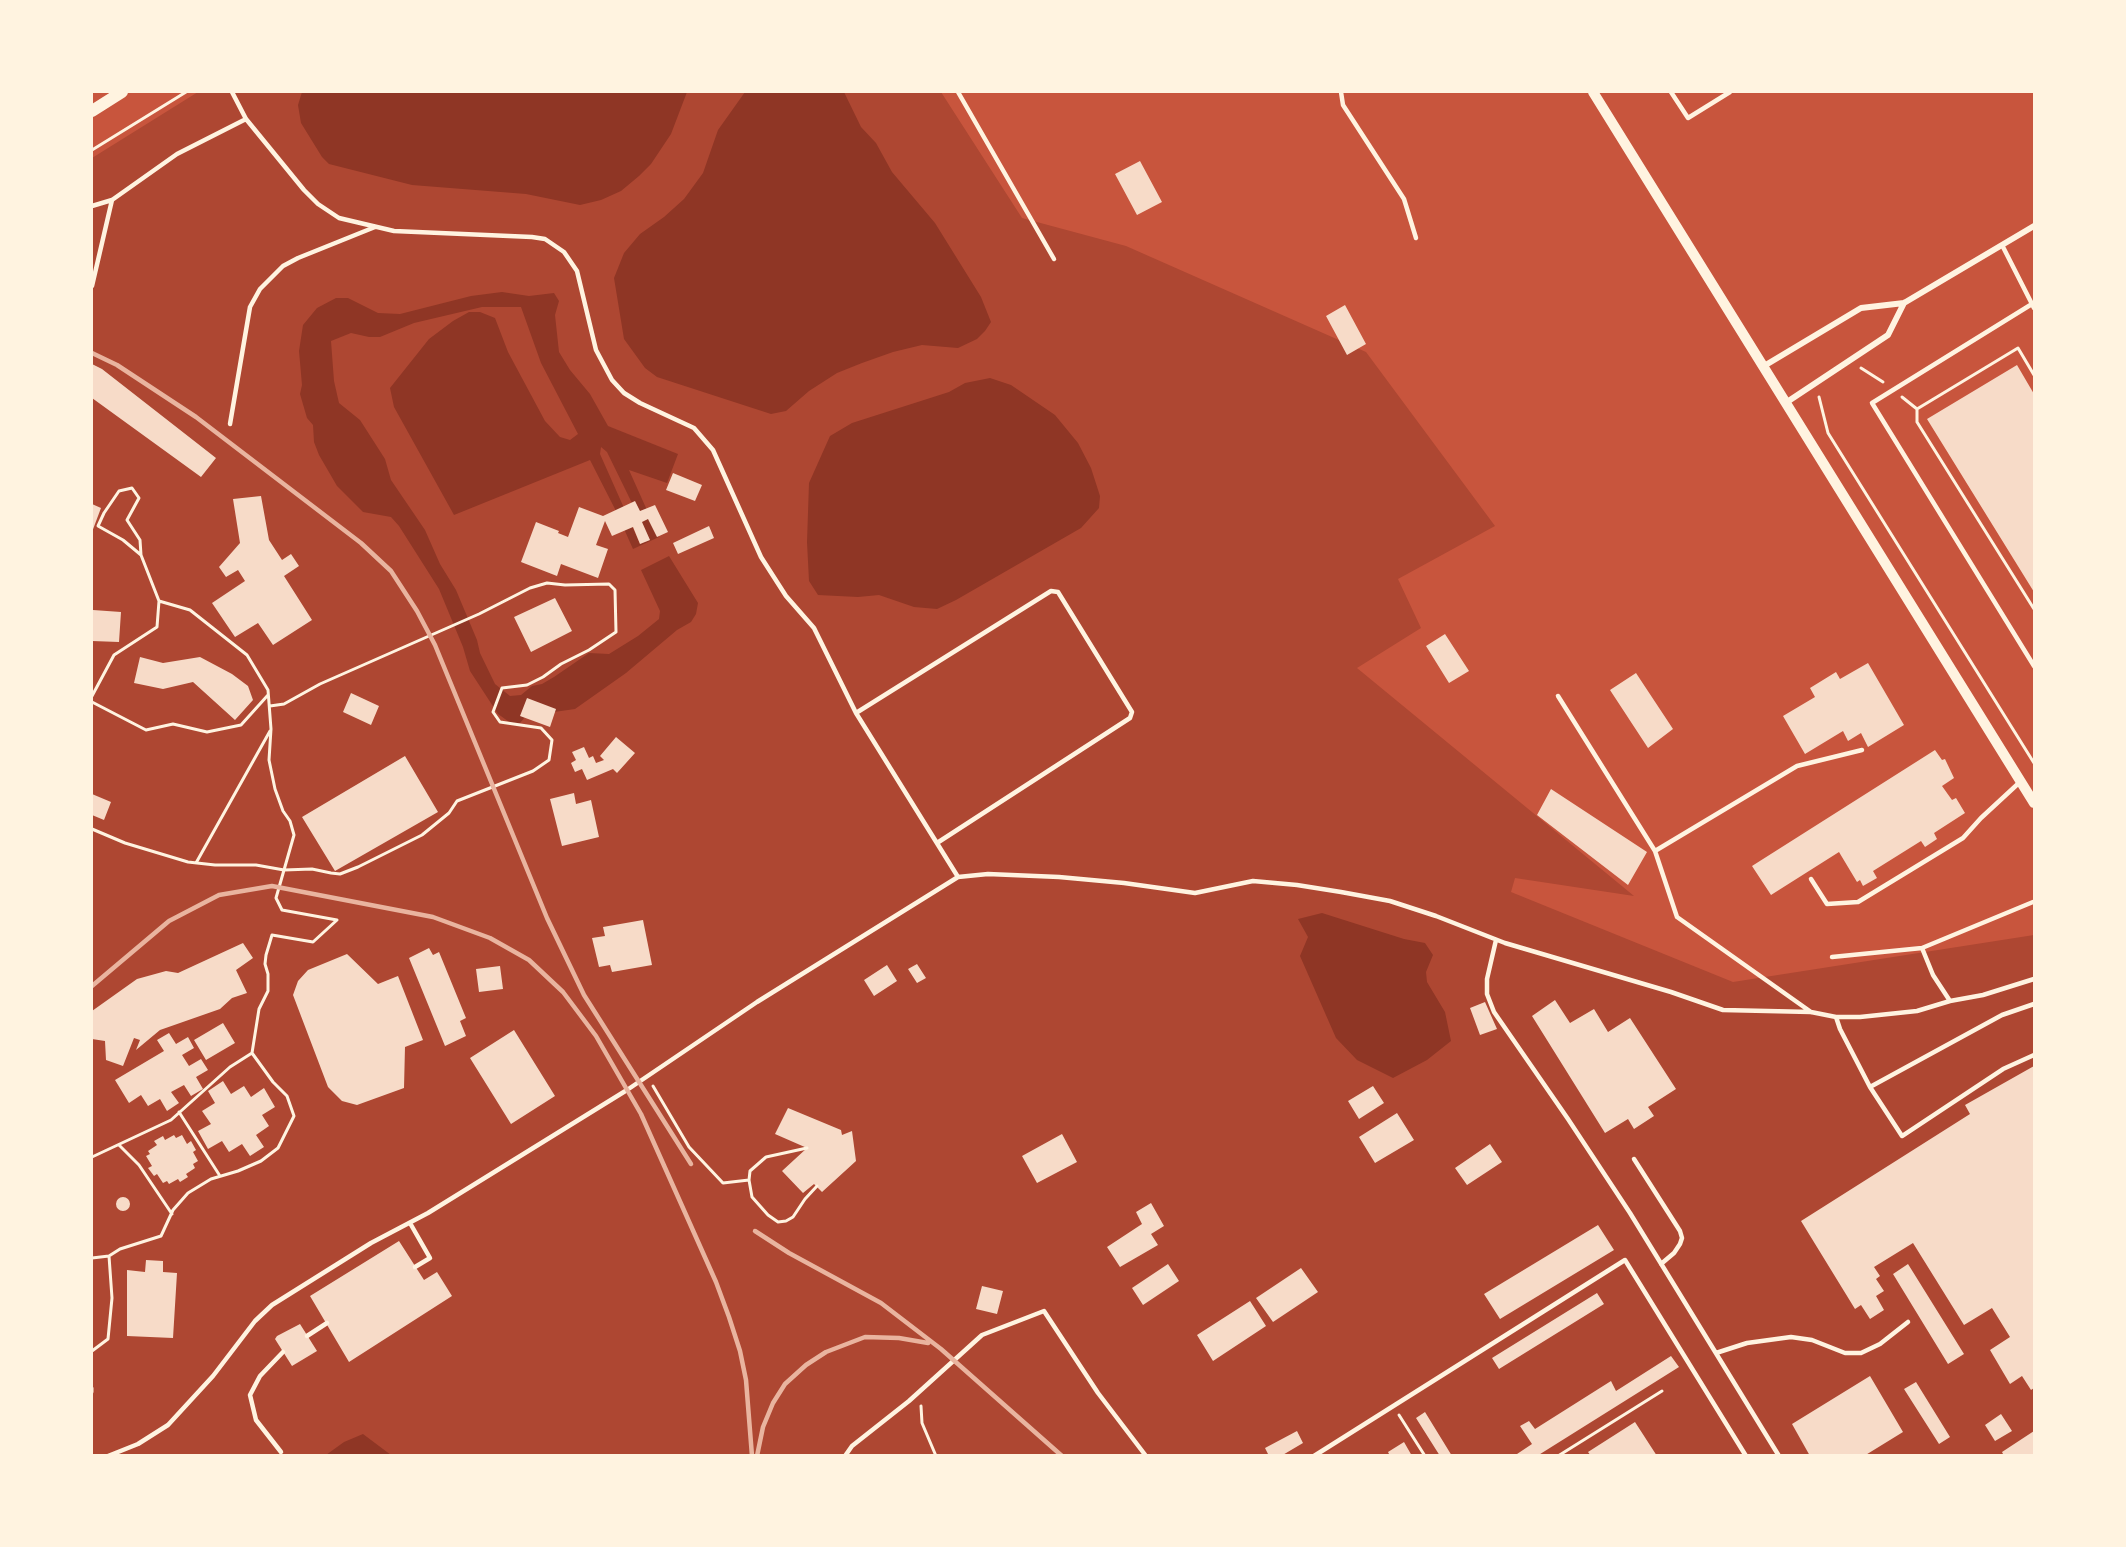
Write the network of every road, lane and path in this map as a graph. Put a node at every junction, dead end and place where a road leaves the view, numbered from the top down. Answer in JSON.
{"nodes":[{"id":1,"x":122,"y":92,"type":"edge"},
{"id":2,"x":186,"y":92,"type":"edge"},
{"id":3,"x":232,"y":92,"type":"edge"},
{"id":4,"x":958,"y":92,"type":"edge"},
{"id":5,"x":1341,"y":92,"type":"edge"},
{"id":6,"x":1593,"y":92,"type":"edge"},
{"id":7,"x":1671,"y":92,"type":"edge"},
{"id":8,"x":1730,"y":92,"type":"edge"},
{"id":9,"x":92,"y":111,"type":"edge"},
{"id":10,"x":246,"y":119,"type":"junction"},
{"id":11,"x":92,"y":150,"type":"edge"},
{"id":12,"x":112,"y":200,"type":"junction"},
{"id":13,"x":92,"y":206,"type":"edge"},
{"id":14,"x":2034,"y":226,"type":"edge"},
{"id":15,"x":375,"y":227,"type":"junction"},
{"id":16,"x":1416,"y":238,"type":"dead end"},
{"id":17,"x":2002,"y":245,"type":"junction"},
{"id":18,"x":1054,"y":259,"type":"dead end"},
{"id":19,"x":92,"y":286,"type":"edge"},
{"id":20,"x":1904,"y":303,"type":"junction"},
{"id":21,"x":2033,"y":306,"type":"edge"},
{"id":22,"x":1764,"y":366,"type":"junction"},
{"id":23,"x":1853,"y":373,"type":"dead end"},
{"id":24,"x":2034,"y":375,"type":"edge"},
{"id":25,"x":1824,"y":390,"type":"dead end"},
{"id":26,"x":1893,"y":390,"type":"junction"},
{"id":27,"x":1787,"y":402,"type":"junction"},
{"id":28,"x":1917,"y":409,"type":"junction"},
{"id":29,"x":230,"y":424,"type":"dead end"},
{"id":30,"x":141,"y":555,"type":"junction"},
{"id":31,"x":159,"y":601,"type":"junction"},
{"id":32,"x":2034,"y":609,"type":"edge"},
{"id":33,"x":2034,"y":666,"type":"edge"},
{"id":34,"x":268,"y":695,"type":"junction"},
{"id":35,"x":92,"y":696,"type":"edge"},
{"id":36,"x":1558,"y":696,"type":"dead end"},
{"id":37,"x":92,"y":702,"type":"edge"},
{"id":38,"x":270,"y":706,"type":"junction"},
{"id":39,"x":856,"y":712,"type":"junction"},
{"id":40,"x":271,"y":729,"type":"junction"},
{"id":41,"x":1862,"y":750,"type":"dead end"},
{"id":42,"x":2034,"y":764,"type":"edge"},
{"id":43,"x":2021,"y":780,"type":"junction"},
{"id":44,"x":2034,"y":803,"type":"edge"},
{"id":45,"x":92,"y":829,"type":"edge"},
{"id":46,"x":937,"y":843,"type":"junction"},
{"id":47,"x":1654,"y":851,"type":"junction"},
{"id":48,"x":196,"y":863,"type":"junction"},
{"id":49,"x":284,"y":870,"type":"junction"},
{"id":50,"x":958,"y":877,"type":"junction"},
{"id":51,"x":1811,"y":879,"type":"dead end"},
{"id":52,"x":2033,"y":902,"type":"edge"},
{"id":53,"x":1496,"y":940,"type":"junction"},
{"id":54,"x":1922,"y":948,"type":"junction"},
{"id":55,"x":1832,"y":957,"type":"dead end"},
{"id":56,"x":2034,"y":979,"type":"edge"},
{"id":57,"x":1950,"y":1001,"type":"junction"},
{"id":58,"x":2034,"y":1004,"type":"edge"},
{"id":59,"x":1811,"y":1012,"type":"junction"},
{"id":60,"x":1836,"y":1017,"type":"junction"},
{"id":61,"x":252,"y":1053,"type":"junction"},
{"id":62,"x":2034,"y":1055,"type":"edge"},
{"id":63,"x":647,"y":1078,"type":"junction"},
{"id":64,"x":1870,"y":1087,"type":"junction"},
{"id":65,"x":179,"y":1113,"type":"junction"},
{"id":66,"x":119,"y":1144,"type":"junction"},
{"id":67,"x":807,"y":1148,"type":"dead end"},
{"id":68,"x":92,"y":1157,"type":"edge"},
{"id":69,"x":1634,"y":1159,"type":"dead end"},
{"id":70,"x":220,"y":1176,"type":"junction"},
{"id":71,"x":749,"y":1180,"type":"junction"},
{"id":72,"x":817,"y":1186,"type":"dead end"},
{"id":73,"x":171,"y":1214,"type":"junction"},
{"id":74,"x":410,"y":1223,"type":"junction"},
{"id":75,"x":109,"y":1256,"type":"junction"},
{"id":76,"x":92,"y":1258,"type":"edge"},
{"id":77,"x":1661,"y":1264,"type":"junction"},
{"id":78,"x":416,"y":1267,"type":"dead end"},
{"id":79,"x":1908,"y":1322,"type":"dead end"},
{"id":80,"x":327,"y":1323,"type":"dead end"},
{"id":81,"x":308,"y":1336,"type":"dead end"},
{"id":82,"x":92,"y":1351,"type":"edge"},
{"id":83,"x":283,"y":1352,"type":"dead end"},
{"id":84,"x":1716,"y":1353,"type":"junction"},
{"id":85,"x":928,"y":1385,"type":"junction"},
{"id":86,"x":1662,"y":1391,"type":"dead end"},
{"id":87,"x":1393,"y":1406,"type":"junction"},
{"id":88,"x":280,"y":1452,"type":"dead end"},
{"id":89,"x":108,"y":1455,"type":"edge"},
{"id":90,"x":845,"y":1455,"type":"edge"},
{"id":91,"x":936,"y":1455,"type":"edge"},
{"id":92,"x":1146,"y":1455,"type":"edge"},
{"id":93,"x":1314,"y":1455,"type":"edge"},
{"id":94,"x":1425,"y":1455,"type":"edge"},
{"id":95,"x":1558,"y":1455,"type":"edge"},
{"id":96,"x":1746,"y":1455,"type":"edge"},
{"id":97,"x":1779,"y":1455,"type":"edge"}],
"edges":[{"from":1,"to":9,"type":"main road"},
{"from":2,"to":11,"type":"path"},
{"from":3,"to":10,"type":"lane"},
{"from":4,"to":18,"type":"lane"},
{"from":5,"to":16,"type":"lane"},
{"from":6,"to":22,"type":"street"},
{"from":7,"to":8,"type":"lane"},
{"from":10,"to":12,"type":"lane"},
{"from":10,"to":15,"type":"lane"},
{"from":12,"to":13,"type":"lane"},
{"from":12,"to":19,"type":"lane"},
{"from":14,"to":17,"type":"street"},
{"from":15,"to":29,"type":"lane"},
{"from":15,"to":39,"type":"lane"},
{"from":17,"to":20,"type":"street"},
{"from":17,"to":21,"type":"lane"},
{"from":20,"to":22,"type":"street"},
{"from":20,"to":27,"type":"street"},
{"from":21,"to":26,"type":"lane"},
{"from":22,"to":27,"type":"street"},
{"from":23,"to":26,"type":"path"},
{"from":24,"to":28,"type":"path"},
{"from":25,"to":42,"type":"path"},
{"from":26,"to":28,"type":"path"},
{"from":26,"to":33,"type":"lane"},
{"from":27,"to":43,"type":"street"},
{"from":28,"to":32,"type":"path"},
{"from":30,"to":30,"type":"path"},
{"from":30,"to":31,"type":"path"},
{"from":31,"to":34,"type":"path"},
{"from":31,"to":35,"type":"path"},
{"from":34,"to":37,"type":"path"},
{"from":34,"to":38,"type":"path"},
{"from":36,"to":47,"type":"lane"},
{"from":38,"to":40,"type":"path"},
{"from":38,"to":49,"type":"path"},
{"from":39,"to":46,"type":"lane"},
{"from":39,"to":46,"type":"lane"},
{"from":40,"to":48,"type":"path"},
{"from":40,"to":49,"type":"path"},
{"from":41,"to":47,"type":"lane"},
{"from":43,"to":44,"type":"street"},
{"from":43,"to":51,"type":"lane"},
{"from":45,"to":48,"type":"path"},
{"from":46,"to":50,"type":"lane"},
{"from":47,"to":59,"type":"lane"},
{"from":48,"to":49,"type":"path"},
{"from":49,"to":61,"type":"path"},
{"from":50,"to":53,"type":"lane"},
{"from":50,"to":63,"type":"lane"},
{"from":52,"to":54,"type":"lane"},
{"from":53,"to":59,"type":"lane"},
{"from":53,"to":77,"type":"lane"},
{"from":54,"to":55,"type":"lane"},
{"from":54,"to":57,"type":"lane"},
{"from":56,"to":57,"type":"lane"},
{"from":57,"to":60,"type":"lane"},
{"from":58,"to":64,"type":"lane"},
{"from":59,"to":60,"type":"lane"},
{"from":60,"to":64,"type":"lane"},
{"from":61,"to":65,"type":"path"},
{"from":61,"to":70,"type":"path"},
{"from":62,"to":64,"type":"lane"},
{"from":63,"to":71,"type":"path"},
{"from":63,"to":74,"type":"lane"},
{"from":65,"to":66,"type":"path"},
{"from":65,"to":70,"type":"path"},
{"from":66,"to":68,"type":"path"},
{"from":66,"to":73,"type":"path"},
{"from":67,"to":71,"type":"path"},
{"from":69,"to":77,"type":"lane"},
{"from":70,"to":73,"type":"path"},
{"from":71,"to":72,"type":"path"},
{"from":73,"to":75,"type":"path"},
{"from":74,"to":78,"type":"lane"},
{"from":74,"to":89,"type":"lane"},
{"from":75,"to":76,"type":"path"},
{"from":75,"to":82,"type":"path"},
{"from":77,"to":84,"type":"lane"},
{"from":79,"to":84,"type":"lane"},
{"from":80,"to":81,"type":"lane"},
{"from":83,"to":88,"type":"lane"},
{"from":84,"to":97,"type":"lane"},
{"from":85,"to":90,"type":"lane"},
{"from":85,"to":91,"type":"path"},
{"from":85,"to":92,"type":"lane"},
{"from":86,"to":95,"type":"path"},
{"from":87,"to":93,"type":"lane"},
{"from":87,"to":94,"type":"path"},
{"from":87,"to":96,"type":"lane"}]}
